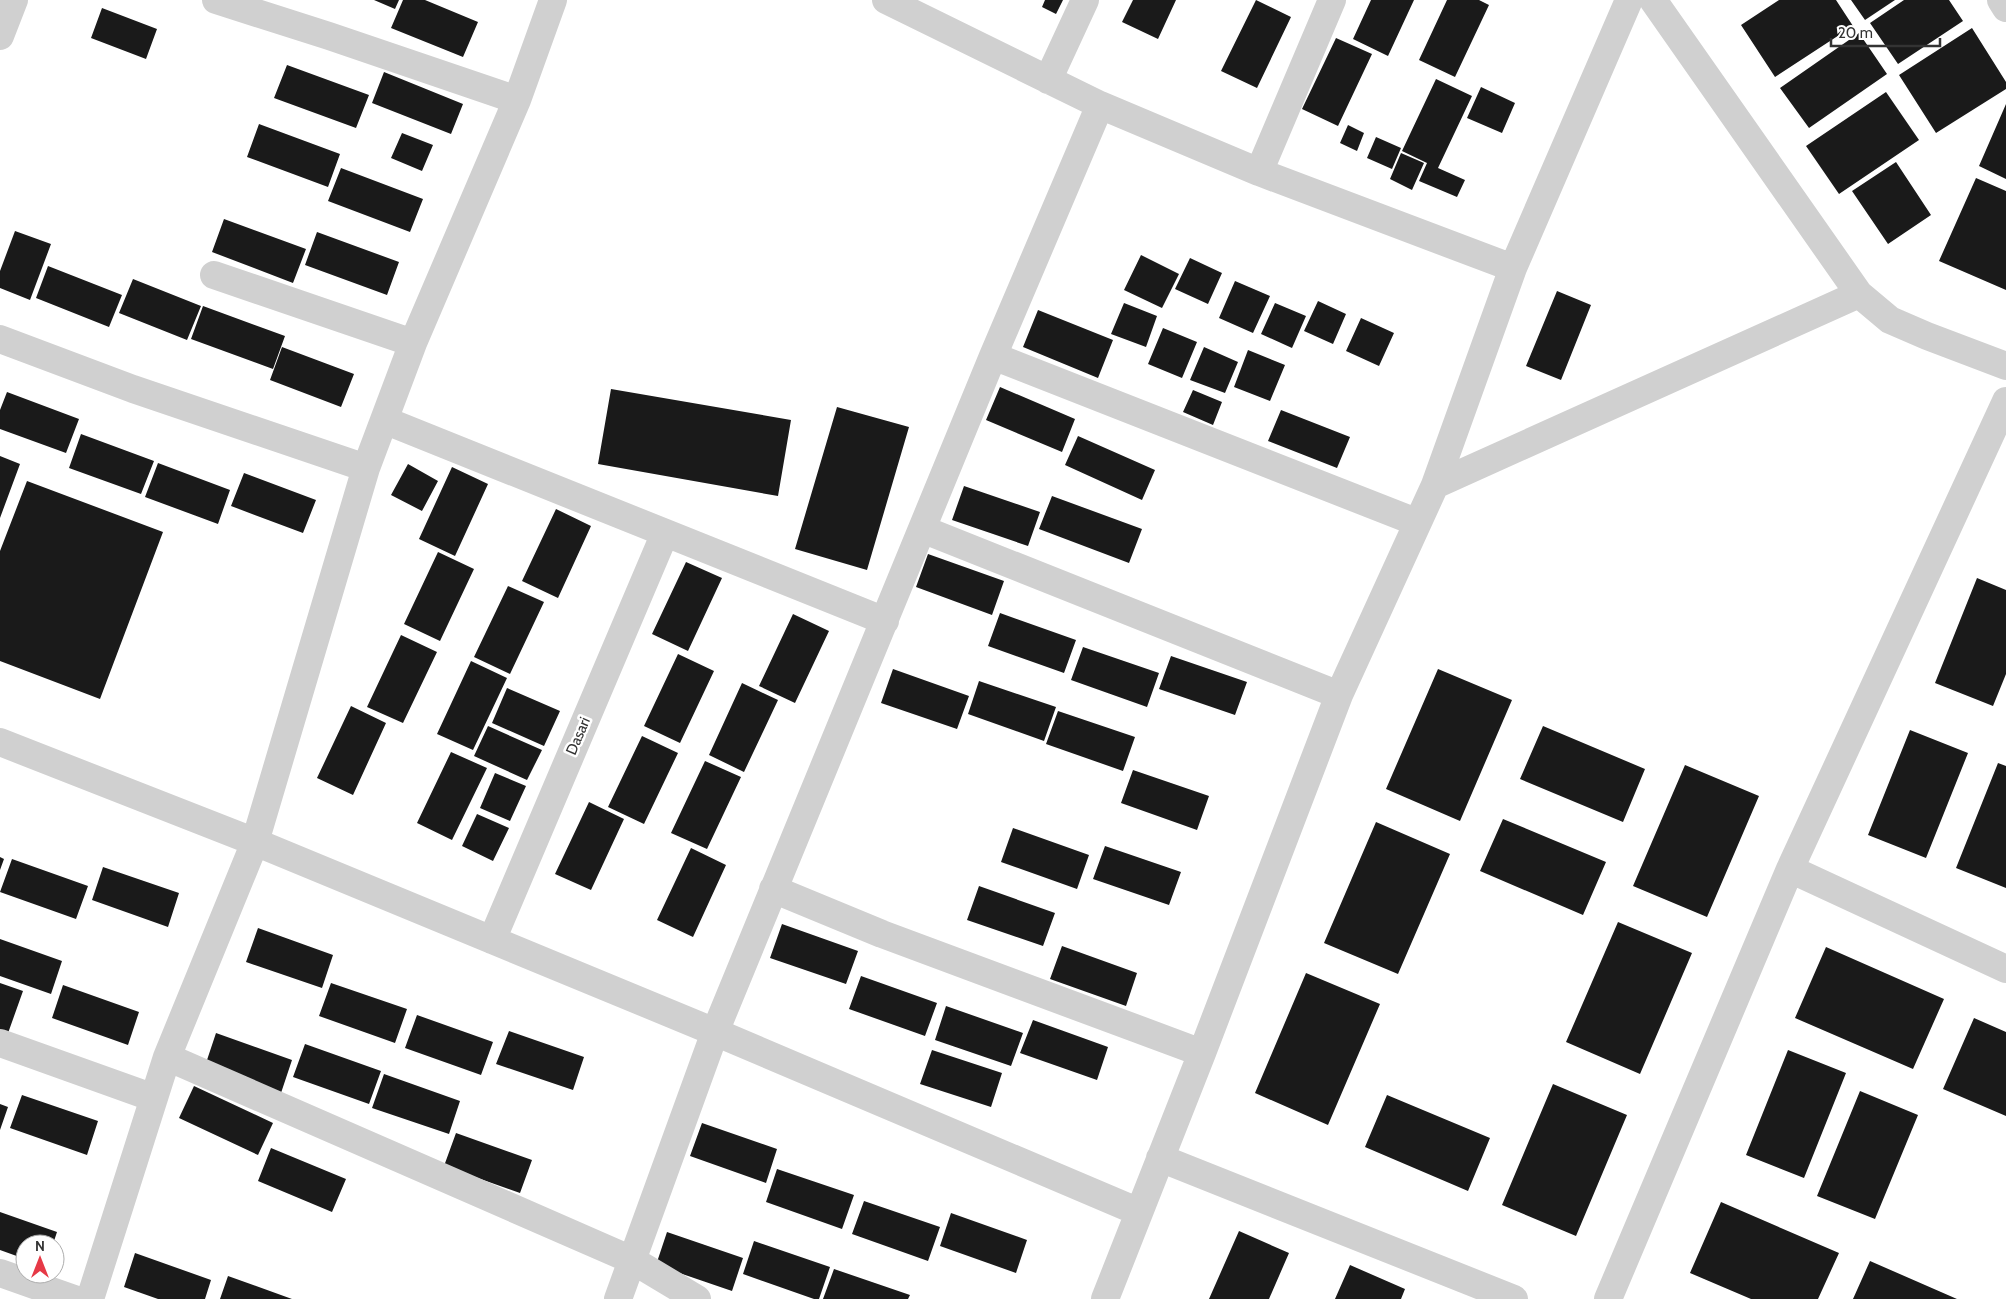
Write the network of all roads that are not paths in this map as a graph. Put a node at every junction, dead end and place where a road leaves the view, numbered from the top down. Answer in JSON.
{"nodes":[{"id":1,"x":14,"y":0,"type":"edge"},
{"id":2,"x":216,"y":0,"type":"edge"},
{"id":3,"x":553,"y":0,"type":"edge"},
{"id":4,"x":886,"y":0,"type":"edge"},
{"id":5,"x":1085,"y":0,"type":"edge"},
{"id":6,"x":1332,"y":0,"type":"edge"},
{"id":7,"x":1628,"y":0,"type":"edge"},
{"id":8,"x":1653,"y":0,"type":"edge"},
{"id":9,"x":2001,"y":0,"type":"edge"},
{"id":10,"x":2006,"y":8,"type":"edge"},
{"id":11,"x":0,"y":36,"type":"edge"},
{"id":12,"x":1048,"y":80,"type":"junction"},
{"id":13,"x":517,"y":100,"type":"junction"},
{"id":14,"x":1100,"y":105,"type":"junction"},
{"id":15,"x":1259,"y":172,"type":"junction"},
{"id":16,"x":1513,"y":268,"type":"junction"},
{"id":17,"x":214,"y":275,"type":"dead end"},
{"id":18,"x":1859,"y":294,"type":"junction"},
{"id":19,"x":0,"y":339,"type":"edge"},
{"id":20,"x":414,"y":343,"type":"junction"},
{"id":21,"x":992,"y":356,"type":"junction"},
{"id":22,"x":2006,"y":366,"type":"edge"},
{"id":23,"x":2006,"y":401,"type":"edge"},
{"id":24,"x":384,"y":420,"type":"junction"},
{"id":25,"x":366,"y":468,"type":"junction"},
{"id":26,"x":1435,"y":485,"type":"junction"},
{"id":27,"x":1416,"y":522,"type":"junction"},
{"id":28,"x":922,"y":529,"type":"junction"},
{"id":29,"x":665,"y":533,"type":"junction"},
{"id":30,"x":885,"y":621,"type":"junction"},
{"id":31,"x":1339,"y":695,"type":"junction"},
{"id":32,"x":0,"y":742,"type":"edge"},
{"id":33,"x":255,"y":842,"type":"junction"},
{"id":34,"x":1790,"y":869,"type":"junction"},
{"id":35,"x":774,"y":889,"type":"junction"},
{"id":36,"x":492,"y":940,"type":"junction"},
{"id":37,"x":2006,"y":970,"type":"edge"},
{"id":38,"x":715,"y":1032,"type":"junction"},
{"id":39,"x":0,"y":1043,"type":"edge"},
{"id":40,"x":1202,"y":1053,"type":"junction"},
{"id":41,"x":166,"y":1057,"type":"junction"},
{"id":42,"x":154,"y":1098,"type":"junction"},
{"id":43,"x":1160,"y":1158,"type":"junction"},
{"id":44,"x":1139,"y":1212,"type":"junction"},
{"id":45,"x":632,"y":1260,"type":"junction"},
{"id":46,"x":0,"y":1273,"type":"edge"},
{"id":47,"x":74,"y":1299,"type":"edge"},
{"id":48,"x":90,"y":1299,"type":"edge"},
{"id":49,"x":618,"y":1299,"type":"edge"},
{"id":50,"x":697,"y":1299,"type":"edge"},
{"id":51,"x":1105,"y":1299,"type":"edge"},
{"id":52,"x":1514,"y":1299,"type":"edge"},
{"id":53,"x":1608,"y":1299,"type":"edge"}],
"edges":[{"from":1,"to":11,"type":"street"},
{"from":2,"to":13,"type":"street"},
{"from":3,"to":13,"type":"street"},
{"from":4,"to":12,"type":"street"},
{"from":5,"to":12,"type":"street"},
{"from":6,"to":15,"type":"street"},
{"from":7,"to":16,"type":"street"},
{"from":8,"to":18,"type":"street"},
{"from":9,"to":10,"type":"street"},
{"from":12,"to":14,"type":"street"},
{"from":13,"to":20,"type":"street"},
{"from":14,"to":15,"type":"street"},
{"from":14,"to":21,"type":"street"},
{"from":15,"to":16,"type":"street"},
{"from":16,"to":26,"type":"street"},
{"from":17,"to":20,"type":"street"},
{"from":18,"to":22,"type":"street"},
{"from":18,"to":26,"type":"street"},
{"from":19,"to":25,"type":"street"},
{"from":20,"to":24,"type":"street"},
{"from":21,"to":27,"type":"street"},
{"from":21,"to":28,"type":"street"},
{"from":23,"to":34,"type":"street"},
{"from":24,"to":25,"type":"street"},
{"from":24,"to":29,"type":"street"},
{"from":25,"to":33,"type":"street"},
{"from":26,"to":27,"type":"street"},
{"from":27,"to":31,"type":"street"},
{"from":28,"to":30,"type":"street"},
{"from":28,"to":31,"type":"street"},
{"from":29,"to":30,"type":"street"},
{"from":29,"to":36,"type":"street","name":"Dasari"},
{"from":30,"to":35,"type":"street"},
{"from":31,"to":40,"type":"street"},
{"from":32,"to":33,"type":"street"},
{"from":33,"to":36,"type":"street"},
{"from":33,"to":41,"type":"street"},
{"from":34,"to":37,"type":"street"},
{"from":34,"to":53,"type":"street"},
{"from":35,"to":38,"type":"street"},
{"from":35,"to":40,"type":"street"},
{"from":36,"to":38,"type":"street"},
{"from":38,"to":44,"type":"street"},
{"from":38,"to":45,"type":"street"},
{"from":39,"to":42,"type":"street"},
{"from":40,"to":43,"type":"street"},
{"from":41,"to":42,"type":"street"},
{"from":41,"to":45,"type":"street"},
{"from":42,"to":48,"type":"street"},
{"from":43,"to":44,"type":"street"},
{"from":43,"to":52,"type":"street"},
{"from":44,"to":51,"type":"street"},
{"from":45,"to":49,"type":"street"},
{"from":45,"to":50,"type":"street"},
{"from":46,"to":47,"type":"street"}]}
